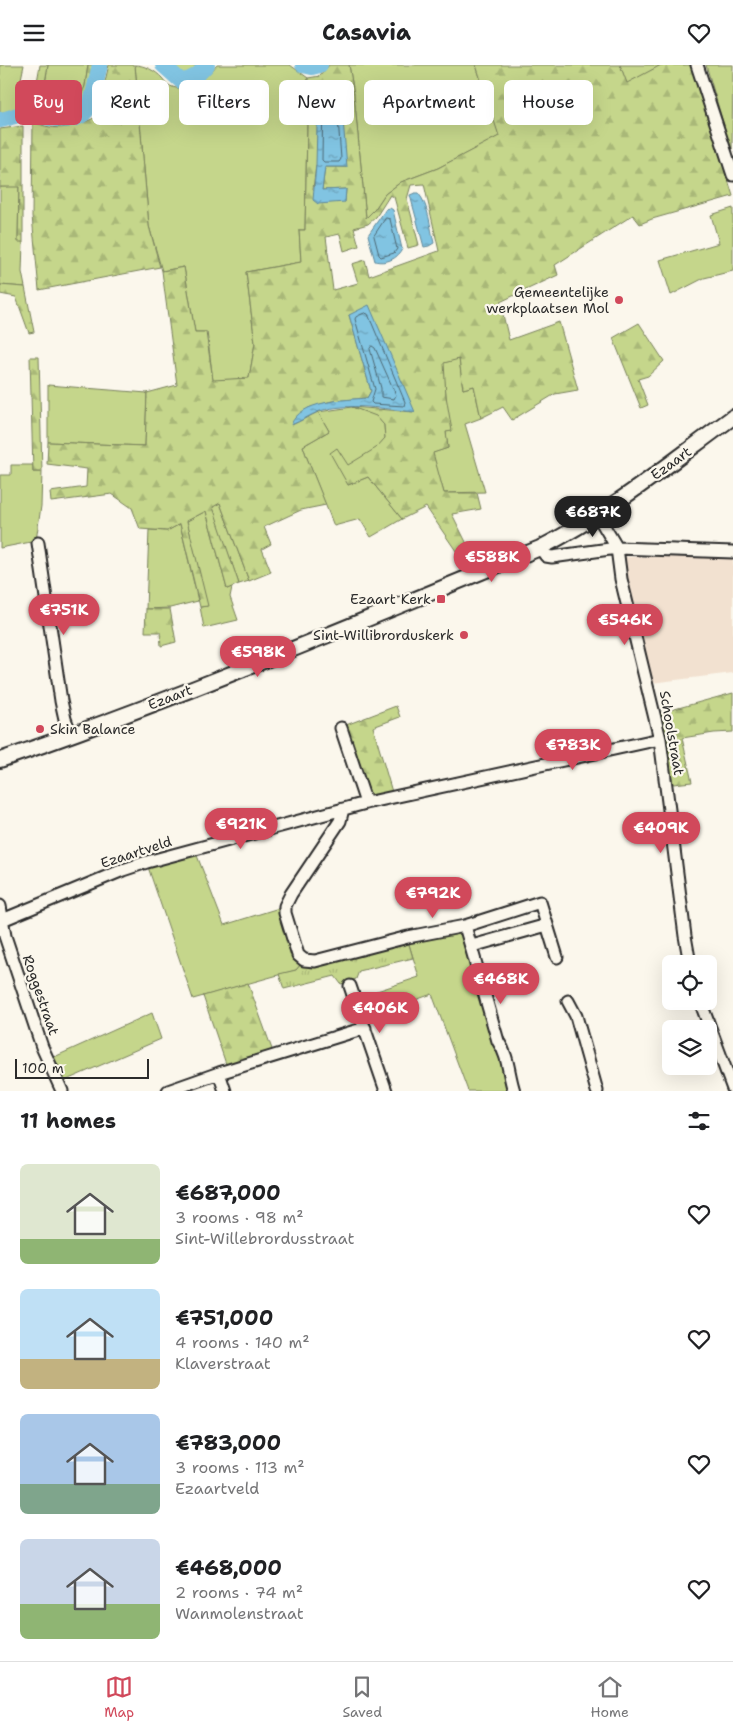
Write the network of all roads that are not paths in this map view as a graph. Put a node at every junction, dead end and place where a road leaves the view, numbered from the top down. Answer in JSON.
{"nodes":[{"id":1,"x":698,"y":65,"type":"edge"},
{"id":2,"x":733,"y":175,"type":"edge"},
{"id":3,"x":733,"y":417,"type":"edge"},
{"id":4,"x":598,"y":516,"type":"junction"},
{"id":5,"x":38,"y":543,"type":"dead end"},
{"id":6,"x":540,"y":548,"type":"junction"},
{"id":7,"x":617,"y":548,"type":"junction"},
{"id":8,"x":733,"y":552,"type":"edge"},
{"id":9,"x":341,"y":727,"type":"dead end"},
{"id":10,"x":71,"y":735,"type":"junction"},
{"id":11,"x":660,"y":739,"type":"junction"},
{"id":12,"x":0,"y":760,"type":"edge"},
{"id":13,"x":366,"y":803,"type":"junction"},
{"id":14,"x":343,"y":809,"type":"junction"},
{"id":15,"x":0,"y":906,"type":"edge"},
{"id":16,"x":1,"y":920,"type":"edge"},
{"id":17,"x":465,"y":925,"type":"junction"},
{"id":18,"x":547,"y":925,"type":"junction"},
{"id":19,"x":472,"y":946,"type":"junction"},
{"id":20,"x":688,"y":955,"type":"edge"},
{"id":21,"x":557,"y":957,"type":"dead end"},
{"id":22,"x":350,"y":986,"type":"dead end"},
{"id":23,"x":568,"y":1001,"type":"dead end"},
{"id":24,"x":703,"y":1010,"type":"edge"},
{"id":25,"x":364,"y":1028,"type":"junction"},
{"id":26,"x":219,"y":1073,"type":"junction"},
{"id":27,"x":733,"y":1089,"type":"edge"},
{"id":28,"x":62,"y":1091,"type":"edge"},
{"id":29,"x":168,"y":1091,"type":"edge"},
{"id":30,"x":225,"y":1091,"type":"edge"},
{"id":31,"x":386,"y":1091,"type":"edge"},
{"id":32,"x":514,"y":1091,"type":"edge"},
{"id":33,"x":597,"y":1091,"type":"edge"}],
"edges":[{"from":1,"to":2,"type":"street"},
{"from":3,"to":4,"type":"main road","name":"Ezaart"},
{"from":4,"to":6,"type":"main road","name":"Ezaart"},
{"from":4,"to":7,"type":"street","name":"Schoolstraat"},
{"from":5,"to":10,"type":"street"},
{"from":6,"to":7,"type":"street"},
{"from":6,"to":10,"type":"main road","name":"Ezaart"},
{"from":7,"to":8,"type":"street"},
{"from":7,"to":11,"type":"street","name":"Schoolstraat"},
{"from":9,"to":13,"type":"street"},
{"from":10,"to":12,"type":"main road","name":"Ezaart"},
{"from":11,"to":13,"type":"street","name":"Ezaartveld"},
{"from":11,"to":20,"type":"street","name":"Schoolstraat"},
{"from":13,"to":14,"type":"street","name":"Ezaartveld"},
{"from":14,"to":16,"type":"street","name":"Ezaartveld"},
{"from":14,"to":17,"type":"street"},
{"from":15,"to":16,"type":"street","name":"Roggestraat"},
{"from":16,"to":28,"type":"street","name":"Roggestraat"},
{"from":17,"to":18,"type":"street"},
{"from":17,"to":19,"type":"street"},
{"from":18,"to":19,"type":"street"},
{"from":18,"to":21,"type":"street"},
{"from":19,"to":32,"type":"street"},
{"from":22,"to":25,"type":"street"},
{"from":23,"to":33,"type":"street"},
{"from":24,"to":27,"type":"street"},
{"from":25,"to":26,"type":"street"},
{"from":25,"to":31,"type":"street"},
{"from":26,"to":29,"type":"street"},
{"from":26,"to":30,"type":"street"}]}
